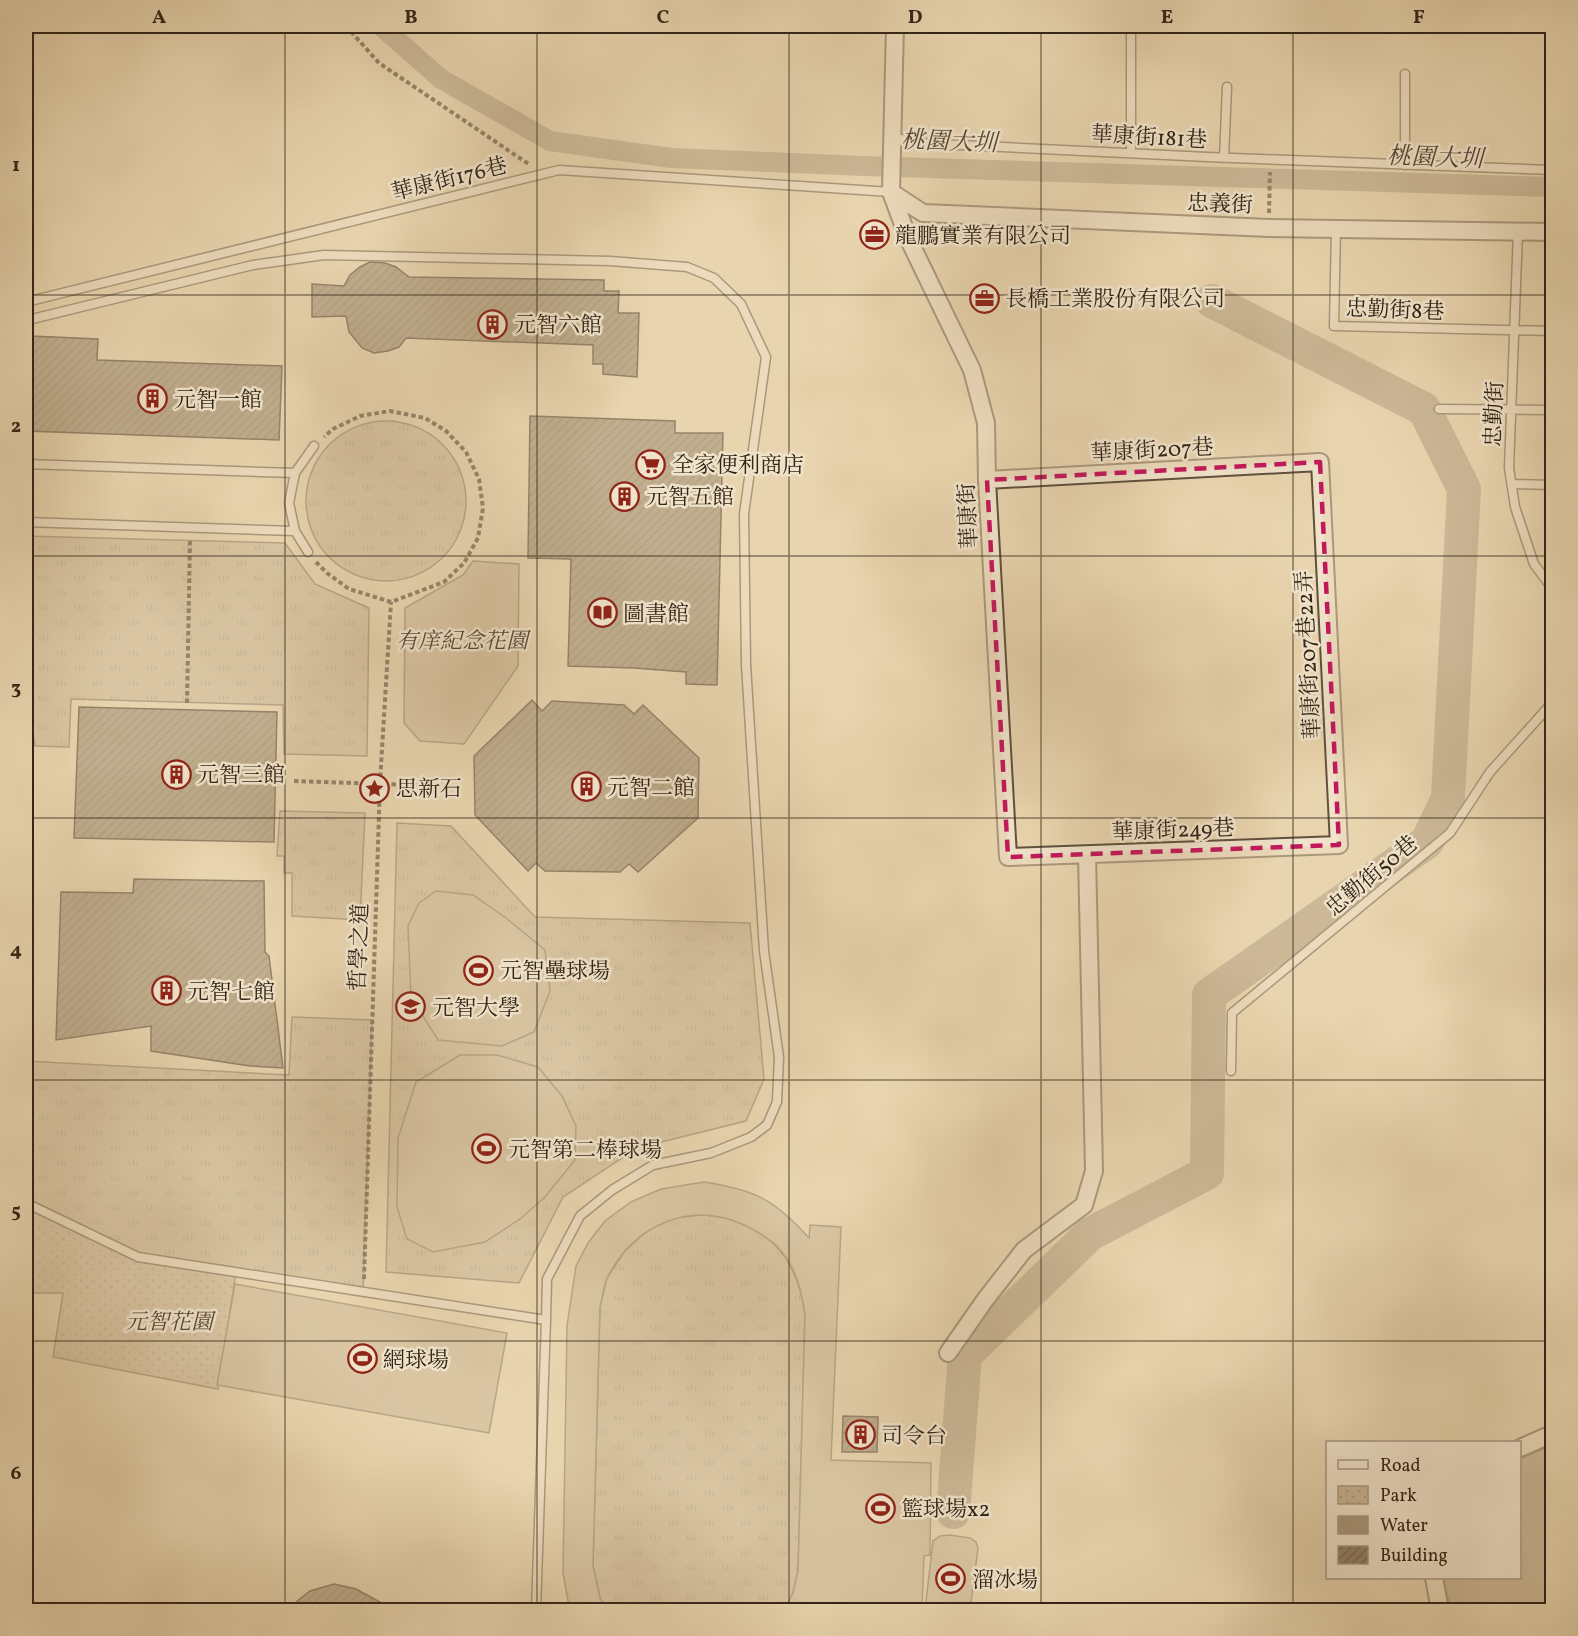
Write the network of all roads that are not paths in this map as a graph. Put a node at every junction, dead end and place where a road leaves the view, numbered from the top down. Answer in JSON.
{"nodes":[{"id":1,"x":895,"y":26,"type":"edge"},
{"id":2,"x":1131,"y":26,"type":"edge"},
{"id":3,"x":1405,"y":74,"type":"dead end"},
{"id":4,"x":1227,"y":87,"type":"dead end"},
{"id":5,"x":892,"y":137,"type":"junction"},
{"id":6,"x":1131,"y":153,"type":"junction"},
{"id":7,"x":1224,"y":158,"type":"junction"},
{"id":8,"x":1405,"y":165,"type":"junction"},
{"id":9,"x":1552,"y":170,"type":"edge"},
{"id":10,"x":891,"y":192,"type":"junction"},
{"id":11,"x":1336,"y":229,"type":"junction"},
{"id":12,"x":1518,"y":232,"type":"junction"},
{"id":13,"x":1552,"y":232,"type":"edge"},
{"id":14,"x":26,"y":302,"type":"edge"},
{"id":15,"x":26,"y":323,"type":"edge"},
{"id":16,"x":1514,"y":330,"type":"junction"},
{"id":17,"x":1552,"y":331,"type":"edge"},
{"id":18,"x":1438,"y":409,"type":"dead end"},
{"id":19,"x":1511,"y":410,"type":"junction"},
{"id":20,"x":1552,"y":410,"type":"edge"},
{"id":21,"x":314,"y":446,"type":"road end"},
{"id":22,"x":1320,"y":462,"type":"joint"},
{"id":23,"x":26,"y":464,"type":"edge"},
{"id":24,"x":295,"y":473,"type":"junction"},
{"id":25,"x":987,"y":480,"type":"junction"},
{"id":26,"x":1512,"y":484,"type":"junction"},
{"id":27,"x":1552,"y":485,"type":"edge"},
{"id":28,"x":26,"y":522,"type":"edge"},
{"id":29,"x":295,"y":531,"type":"junction"},
{"id":30,"x":308,"y":552,"type":"road end"},
{"id":31,"x":1552,"y":588,"type":"edge"},
{"id":32,"x":1552,"y":703,"type":"edge"},
{"id":33,"x":26,"y":772,"type":"edge"},
{"id":34,"x":26,"y":801,"type":"edge"},
{"id":35,"x":1339,"y":845,"type":"joint"},
{"id":36,"x":1087,"y":855,"type":"junction"},
{"id":37,"x":1008,"y":857,"type":"joint"},
{"id":38,"x":1232,"y":1071,"type":"dead end"},
{"id":39,"x":26,"y":1203,"type":"edge"},
{"id":40,"x":546,"y":1320,"type":"junction"},
{"id":41,"x":948,"y":1353,"type":"dead end"},
{"id":42,"x":1552,"y":1434,"type":"edge"},
{"id":43,"x":1521,"y":1448,"type":"edge"},
{"id":44,"x":1434,"y":1579,"type":"edge"},
{"id":45,"x":536,"y":1611,"type":"edge"},
{"id":46,"x":1440,"y":1611,"type":"edge"}],
"edges":[{"from":1,"to":5,"type":"street"},
{"from":2,"to":6,"type":"lane"},
{"from":3,"to":8,"type":"lane"},
{"from":4,"to":7,"type":"lane"},
{"from":5,"to":6,"type":"lane","name":"華康街181巷"},
{"from":5,"to":10,"type":"street"},
{"from":6,"to":7,"type":"lane","name":"華康街181巷"},
{"from":7,"to":8,"type":"lane","name":"華康街181巷"},
{"from":8,"to":9,"type":"lane","name":"華康街181巷"},
{"from":10,"to":11,"type":"street","name":"忠義街"},
{"from":10,"to":14,"type":"lane","name":"華康街176巷"},
{"from":10,"to":25,"type":"street","name":"華康街"},
{"from":11,"to":12,"type":"street","name":"忠義街"},
{"from":11,"to":16,"type":"lane","name":"忠勤街8巷"},
{"from":12,"to":13,"type":"street","name":"忠義街"},
{"from":12,"to":16,"type":"lane","name":"忠勤街"},
{"from":15,"to":40,"type":"lane"},
{"from":16,"to":17,"type":"lane"},
{"from":16,"to":19,"type":"lane","name":"忠勤街"},
{"from":18,"to":19,"type":"lane"},
{"from":19,"to":20,"type":"lane"},
{"from":19,"to":26,"type":"lane","name":"忠勤街"},
{"from":21,"to":24,"type":"lane"},
{"from":22,"to":25,"type":"street","name":"華康街207巷"},
{"from":22,"to":35,"type":"street","name":"華康街207巷22弄"},
{"from":23,"to":24,"type":"lane"},
{"from":24,"to":29,"type":"lane"},
{"from":25,"to":37,"type":"street","name":"華康街"},
{"from":26,"to":27,"type":"lane"},
{"from":26,"to":31,"type":"lane","name":"忠勤街"},
{"from":28,"to":29,"type":"lane"},
{"from":29,"to":30,"type":"lane"},
{"from":32,"to":38,"type":"lane","name":"忠勤街50巷"},
{"from":33,"to":34,"type":"lane"},
{"from":35,"to":36,"type":"street","name":"華康街249巷"},
{"from":36,"to":37,"type":"street","name":"華康街249巷"},
{"from":36,"to":41,"type":"street"},
{"from":39,"to":40,"type":"lane"},
{"from":40,"to":45,"type":"lane"},
{"from":42,"to":43,"type":"street"},
{"from":44,"to":46,"type":"street"}]}
